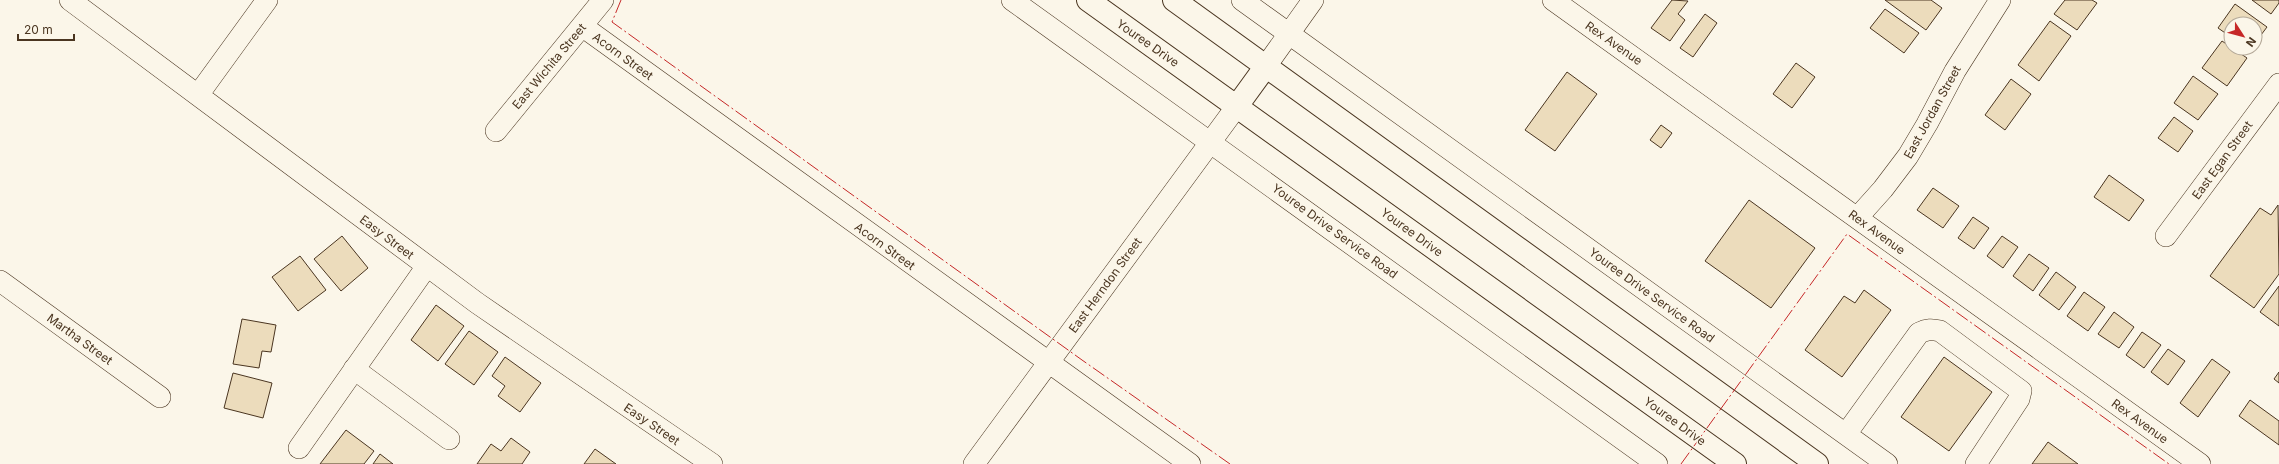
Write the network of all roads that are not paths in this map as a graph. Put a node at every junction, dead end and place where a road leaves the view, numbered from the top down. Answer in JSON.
{"nodes":[{"id":1,"x":70,"y":0,"type":"edge"},
{"id":2,"x":267,"y":0,"type":"edge"},
{"id":3,"x":602,"y":0,"type":"edge"},
{"id":4,"x":1012,"y":0,"type":"edge"},
{"id":5,"x":1088,"y":0,"type":"edge"},
{"id":6,"x":1174,"y":0,"type":"edge"},
{"id":7,"x":1242,"y":0,"type":"edge"},
{"id":8,"x":1313,"y":0,"type":"edge"},
{"id":9,"x":1553,"y":0,"type":"edge"},
{"id":10,"x":2000,"y":0,"type":"edge"},
{"id":11,"x":582,"y":26,"type":"junction"},
{"id":12,"x":1290,"y":34,"type":"junction"},
{"id":13,"x":1266,"y":66,"type":"junction"},
{"id":14,"x":2279,"y":84,"type":"edge"},
{"id":15,"x":198,"y":95,"type":"junction"},
{"id":16,"x":1238,"y":106,"type":"junction"},
{"id":17,"x":496,"y":131,"type":"dead end"},
{"id":18,"x":1211,"y":142,"type":"junction"},
{"id":19,"x":1857,"y":218,"type":"junction"},
{"id":20,"x":2166,"y":236,"type":"dead end"},
{"id":21,"x":427,"y":266,"type":"junction"},
{"id":22,"x":0,"y":281,"type":"edge"},
{"id":23,"x":1049,"y":362,"type":"junction"},
{"id":24,"x":354,"y":369,"type":"junction"},
{"id":25,"x":160,"y":397,"type":"dead end"},
{"id":26,"x":1846,"y":434,"type":"junction"},
{"id":27,"x":449,"y":439,"type":"dead end"},
{"id":28,"x":299,"y":448,"type":"dead end"},
{"id":29,"x":712,"y":464,"type":"edge"},
{"id":30,"x":974,"y":464,"type":"edge"},
{"id":31,"x":1190,"y":464,"type":"edge"},
{"id":32,"x":1657,"y":464,"type":"edge"},
{"id":33,"x":1735,"y":464,"type":"edge"},
{"id":34,"x":1817,"y":464,"type":"edge"},
{"id":35,"x":1887,"y":464,"type":"edge"},
{"id":36,"x":1976,"y":464,"type":"edge"},
{"id":37,"x":2200,"y":464,"type":"edge"}],
"edges":[{"from":1,"to":15,"type":"street","name":"Easy Street"},
{"from":2,"to":15,"type":"street"},
{"from":3,"to":11,"type":"street","name":"East Wichita Street"},
{"from":4,"to":18,"type":"street","name":"Youree Drive Service Road"},
{"from":5,"to":16,"type":"main road","name":"Youree Drive"},
{"from":6,"to":13,"type":"main road"},
{"from":7,"to":12,"type":"street","name":"Youree Drive Service Road"},
{"from":8,"to":12,"type":"street"},
{"from":9,"to":19,"type":"street","name":"Rex Avenue"},
{"from":10,"to":19,"type":"street","name":"East Jordan Street"},
{"from":11,"to":17,"type":"street","name":"East Wichita Street"},
{"from":11,"to":23,"type":"street","name":"Acorn Street"},
{"from":12,"to":13,"type":"street"},
{"from":12,"to":26,"type":"street","name":"Youree Drive Service Road"},
{"from":13,"to":16,"type":"main road"},
{"from":13,"to":34,"type":"main road"},
{"from":14,"to":20,"type":"street","name":"East Egan Street"},
{"from":15,"to":21,"type":"street","name":"Easy Street"},
{"from":16,"to":18,"type":"street","name":"East Herndon Street"},
{"from":16,"to":33,"type":"main road","name":"Youree Drive"},
{"from":18,"to":23,"type":"street","name":"East Herndon Street"},
{"from":18,"to":32,"type":"street","name":"Youree Drive Service Road"},
{"from":19,"to":37,"type":"street","name":"Rex Avenue"},
{"from":21,"to":24,"type":"street"},
{"from":21,"to":29,"type":"street","name":"Easy Street"},
{"from":22,"to":25,"type":"street","name":"Martha Street"},
{"from":23,"to":30,"type":"street","name":"East Herndon Street"},
{"from":23,"to":31,"type":"street","name":"Acorn Street"},
{"from":24,"to":27,"type":"street"},
{"from":24,"to":28,"type":"street"},
{"from":26,"to":35,"type":"street","name":"Youree Drive Service Road"},
{"from":26,"to":36,"type":"street"}]}
